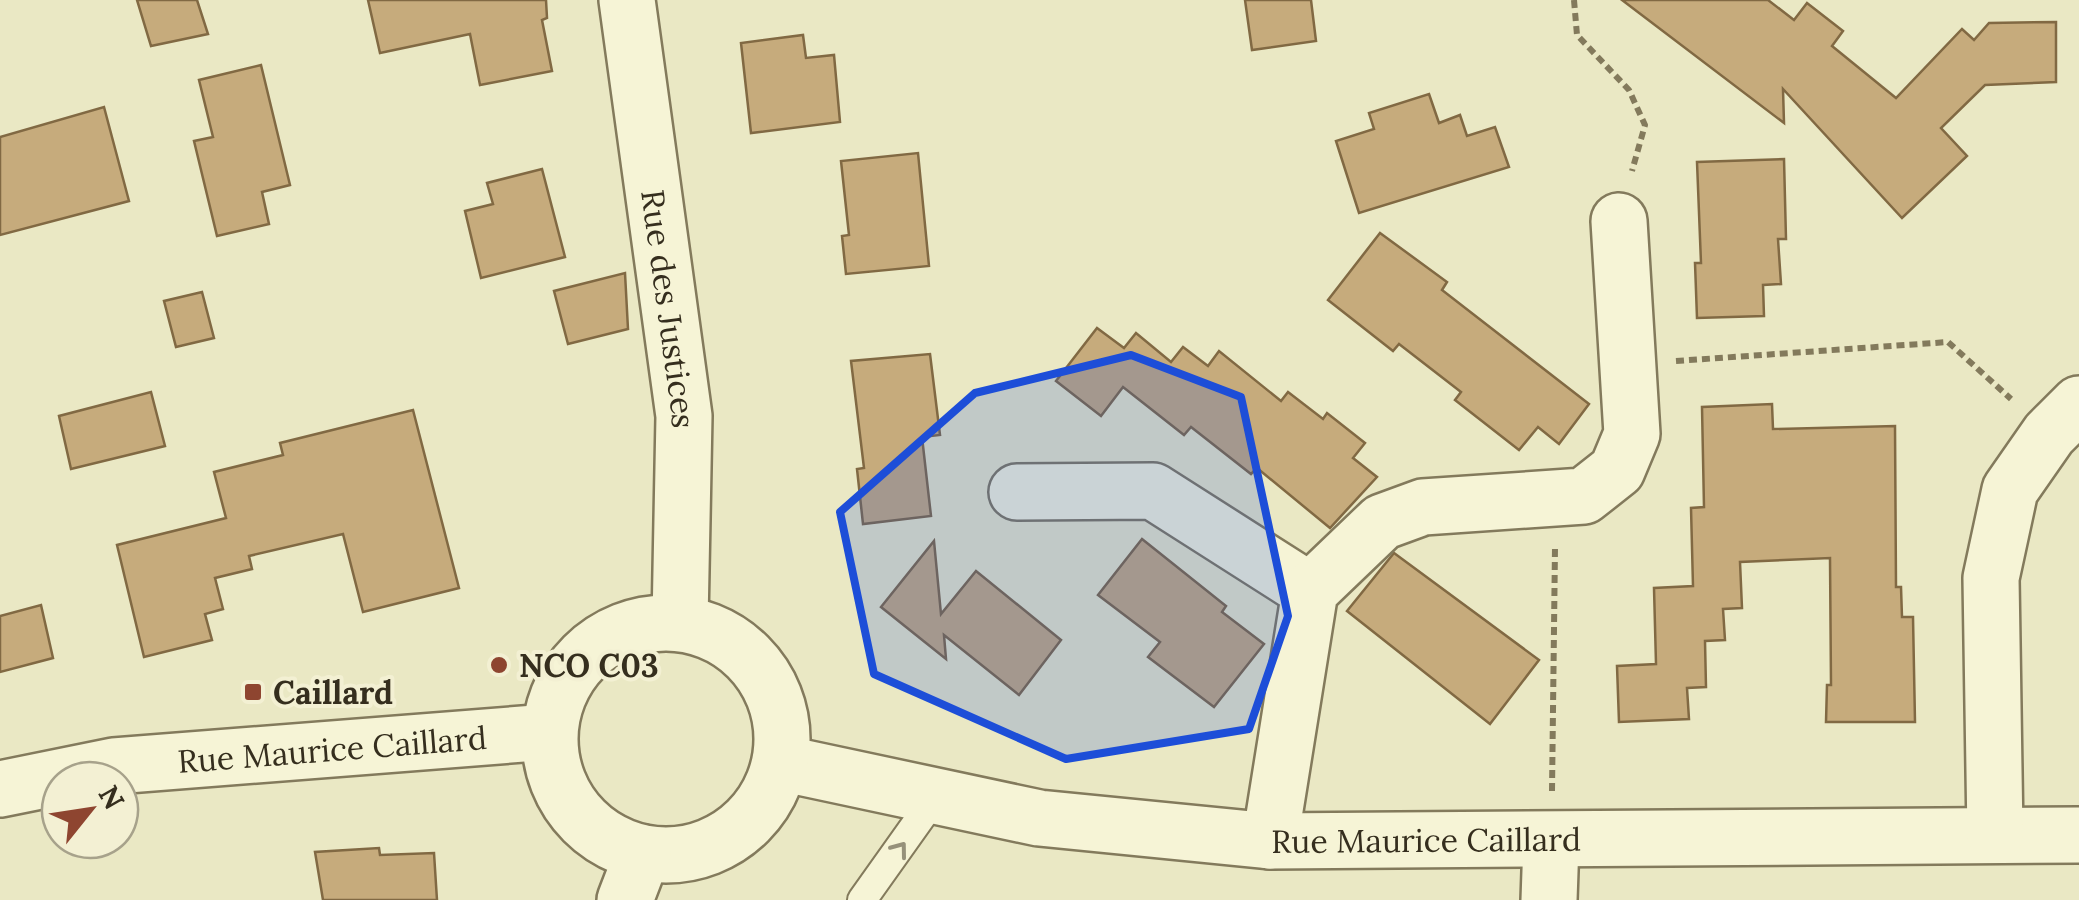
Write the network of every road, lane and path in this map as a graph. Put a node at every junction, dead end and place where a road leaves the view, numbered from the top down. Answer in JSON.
{"nodes":[{"id":1,"x":627,"y":0,"type":"edge"},
{"id":2,"x":1574,"y":0,"type":"edge"},
{"id":3,"x":1618,"y":221,"type":"joint"},
{"id":4,"x":1630,"y":364,"type":"junction"},
{"id":5,"x":2064,"y":419,"type":"edge"},
{"id":6,"x":1018,"y":492,"type":"dead end"},
{"id":7,"x":1555,"y":499,"type":"junction"},
{"id":8,"x":1310,"y":592,"type":"junction"},
{"id":9,"x":680,"y":622,"type":"junction"},
{"id":10,"x":549,"y":732,"type":"junction"},
{"id":11,"x":781,"y":763,"type":"junction"},
{"id":12,"x":0,"y":788,"type":"edge"},
{"id":13,"x":936,"y":796,"type":"junction"},
{"id":14,"x":2079,"y":834,"type":"edge"},
{"id":15,"x":1995,"y":835,"type":"junction"},
{"id":16,"x":1270,"y":841,"type":"junction"},
{"id":17,"x":1551,"y":842,"type":"junction"},
{"id":18,"x":634,"y":877,"type":"edge"},
{"id":19,"x":862,"y":900,"type":"edge"},
{"id":20,"x":1549,"y":900,"type":"edge"}],
"edges":[{"from":1,"to":9,"type":"street","name":"Rue des Justices"},
{"from":2,"to":3,"type":"path"},
{"from":3,"to":4,"type":"street"},
{"from":4,"to":5,"type":"path"},
{"from":4,"to":7,"type":"street"},
{"from":5,"to":15,"type":"street"},
{"from":6,"to":8,"type":"street"},
{"from":7,"to":8,"type":"street"},
{"from":7,"to":17,"type":"path"},
{"from":8,"to":16,"type":"street"},
{"from":9,"to":10,"type":"street"},
{"from":9,"to":11,"type":"street"},
{"from":10,"to":12,"type":"street","name":"Rue Maurice Caillard"},
{"from":10,"to":18,"type":"street"},
{"from":11,"to":13,"type":"street","name":"Rue Maurice Caillard"},
{"from":11,"to":18,"type":"street"},
{"from":13,"to":16,"type":"street","name":"Rue Maurice Caillard"},
{"from":19,"to":13,"type":"lane","one_way":true},
{"from":14,"to":15,"type":"street","name":"Rue Maurice Caillard"},
{"from":15,"to":17,"type":"street","name":"Rue Maurice Caillard"},
{"from":16,"to":17,"type":"street","name":"Rue Maurice Caillard"},
{"from":17,"to":20,"type":"street"}]}
